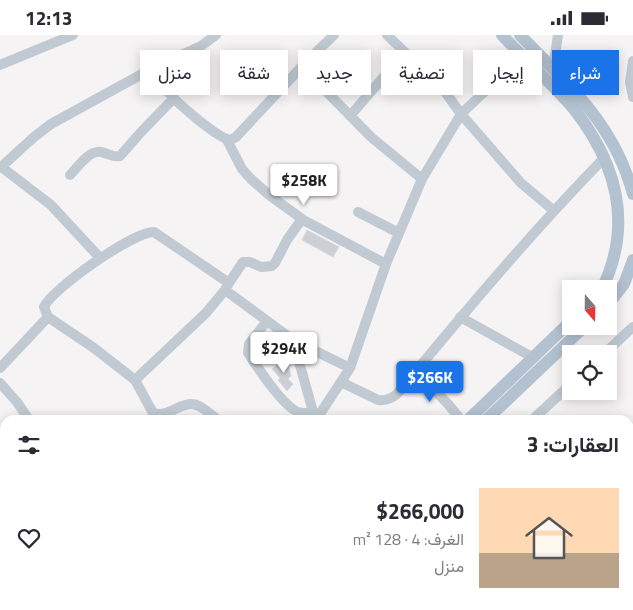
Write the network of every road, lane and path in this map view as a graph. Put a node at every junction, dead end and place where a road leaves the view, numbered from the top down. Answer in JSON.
{"nodes":[{"id":1,"x":73,"y":35,"type":"edge"},
{"id":2,"x":216,"y":35,"type":"edge"},
{"id":3,"x":334,"y":35,"type":"edge"},
{"id":4,"x":387,"y":35,"type":"edge"},
{"id":5,"x":502,"y":35,"type":"edge"},
{"id":6,"x":520,"y":35,"type":"edge"},
{"id":7,"x":558,"y":35,"type":"edge"},
{"id":8,"x":192,"y":50,"type":"edge"},
{"id":9,"x":318,"y":50,"type":"edge"},
{"id":10,"x":403,"y":50,"type":"edge"},
{"id":11,"x":516,"y":50,"type":"edge"},
{"id":12,"x":556,"y":50,"type":"edge"},
{"id":13,"x":633,"y":61,"type":"edge"},
{"id":14,"x":0,"y":65,"type":"edge"},
{"id":15,"x":552,"y":68,"type":"edge"},
{"id":16,"x":298,"y":71,"type":"edge"},
{"id":17,"x":140,"y":75,"type":"edge"},
{"id":18,"x":542,"y":76,"type":"edge"},
{"id":19,"x":381,"y":80,"type":"edge"},
{"id":20,"x":171,"y":95,"type":"edge"},
{"id":21,"x":330,"y":95,"type":"edge"},
{"id":22,"x":447,"y":95,"type":"edge"},
{"id":23,"x":481,"y":95,"type":"edge"},
{"id":24,"x":578,"y":95,"type":"edge"},
{"id":25,"x":633,"y":97,"type":"edge"},
{"id":26,"x":174,"y":98,"type":"junction"},
{"id":27,"x":461,"y":114,"type":"junction"},
{"id":28,"x":350,"y":116,"type":"junction"},
{"id":29,"x":227,"y":140,"type":"junction"},
{"id":30,"x":606,"y":157,"type":"junction"},
{"id":31,"x":0,"y":167,"type":"edge"},
{"id":32,"x":70,"y":175,"type":"dead end"},
{"id":33,"x":422,"y":179,"type":"junction"},
{"id":34,"x":633,"y":194,"type":"edge"},
{"id":35,"x":553,"y":210,"type":"junction"},
{"id":36,"x":358,"y":212,"type":"dead end"},
{"id":37,"x":302,"y":219,"type":"junction"},
{"id":38,"x":399,"y":233,"type":"junction"},
{"id":39,"x":100,"y":258,"type":"junction"},
{"id":40,"x":633,"y":260,"type":"edge"},
{"id":41,"x":386,"y":264,"type":"junction"},
{"id":42,"x":606,"y":280,"type":"edge"},
{"id":43,"x":227,"y":287,"type":"junction"},
{"id":44,"x":618,"y":292,"type":"edge"},
{"id":45,"x":48,"y":317,"type":"junction"},
{"id":46,"x":460,"y":317,"type":"junction"},
{"id":47,"x":267,"y":321,"type":"junction"},
{"id":48,"x":633,"y":327,"type":"edge"},
{"id":49,"x":562,"y":330,"type":"edge"},
{"id":50,"x":576,"y":335,"type":"edge"},
{"id":51,"x":293,"y":340,"type":"junction"},
{"id":52,"x":614,"y":345,"type":"edge"},
{"id":53,"x":534,"y":358,"type":"junction"},
{"id":54,"x":350,"y":368,"type":"junction"},
{"id":55,"x":0,"y":369,"type":"edge"},
{"id":56,"x":416,"y":371,"type":"junction"},
{"id":57,"x":135,"y":380,"type":"junction"},
{"id":58,"x":341,"y":382,"type":"junction"},
{"id":59,"x":0,"y":383,"type":"edge"},
{"id":60,"x":562,"y":392,"type":"edge"},
{"id":61,"x":26,"y":415,"type":"edge"},
{"id":62,"x":160,"y":415,"type":"edge"},
{"id":63,"x":160,"y":415,"type":"edge"},
{"id":64,"x":212,"y":415,"type":"edge"},
{"id":65,"x":308,"y":415,"type":"edge"},
{"id":66,"x":314,"y":415,"type":"edge"},
{"id":67,"x":316,"y":415,"type":"edge"},
{"id":68,"x":457,"y":415,"type":"edge"},
{"id":69,"x":473,"y":415,"type":"edge"},
{"id":70,"x":491,"y":415,"type":"edge"},
{"id":71,"x":537,"y":415,"type":"edge"}],
"edges":[{"from":1,"to":14,"type":"street"},
{"from":2,"to":8,"type":"street"},
{"from":3,"to":9,"type":"street"},
{"from":4,"to":10,"type":"street"},
{"from":5,"to":11,"type":"main road"},
{"from":6,"to":15,"type":"main road"},
{"from":7,"to":12,"type":"street"},
{"from":13,"to":25,"type":"street"},
{"from":16,"to":29,"type":"street"},
{"from":17,"to":31,"type":"street"},
{"from":18,"to":30,"type":"main road"},
{"from":19,"to":28,"type":"street"},
{"from":20,"to":26,"type":"street"},
{"from":21,"to":28,"type":"street"},
{"from":22,"to":27,"type":"street"},
{"from":23,"to":27,"type":"street"},
{"from":24,"to":34,"type":"main road"},
{"from":26,"to":29,"type":"street"},
{"from":26,"to":32,"type":"street"},
{"from":27,"to":33,"type":"street"},
{"from":27,"to":35,"type":"street"},
{"from":28,"to":33,"type":"street"},
{"from":29,"to":37,"type":"street"},
{"from":30,"to":35,"type":"street"},
{"from":30,"to":42,"type":"main road"},
{"from":31,"to":39,"type":"street"},
{"from":33,"to":38,"type":"street"},
{"from":35,"to":46,"type":"street"},
{"from":36,"to":38,"type":"street"},
{"from":37,"to":41,"type":"street"},
{"from":37,"to":43,"type":"street"},
{"from":38,"to":41,"type":"street"},
{"from":39,"to":43,"type":"street"},
{"from":39,"to":45,"type":"street"},
{"from":40,"to":44,"type":"main road"},
{"from":41,"to":54,"type":"street"},
{"from":43,"to":47,"type":"street"},
{"from":43,"to":57,"type":"street"},
{"from":45,"to":55,"type":"street"},
{"from":45,"to":57,"type":"street"},
{"from":46,"to":53,"type":"street"},
{"from":46,"to":56,"type":"street"},
{"from":47,"to":51,"type":"street"},
{"from":47,"to":65,"type":"street"},
{"from":48,"to":52,"type":"street"},
{"from":49,"to":53,"type":"main road"},
{"from":50,"to":70,"type":"main road"},
{"from":51,"to":54,"type":"street"},
{"from":51,"to":66,"type":"street"},
{"from":53,"to":69,"type":"main road"},
{"from":54,"to":58,"type":"street"},
{"from":56,"to":58,"type":"street"},
{"from":56,"to":68,"type":"street"},
{"from":57,"to":63,"type":"street"},
{"from":58,"to":67,"type":"street"},
{"from":59,"to":61,"type":"street"},
{"from":60,"to":71,"type":"street"},
{"from":62,"to":64,"type":"street"}]}
